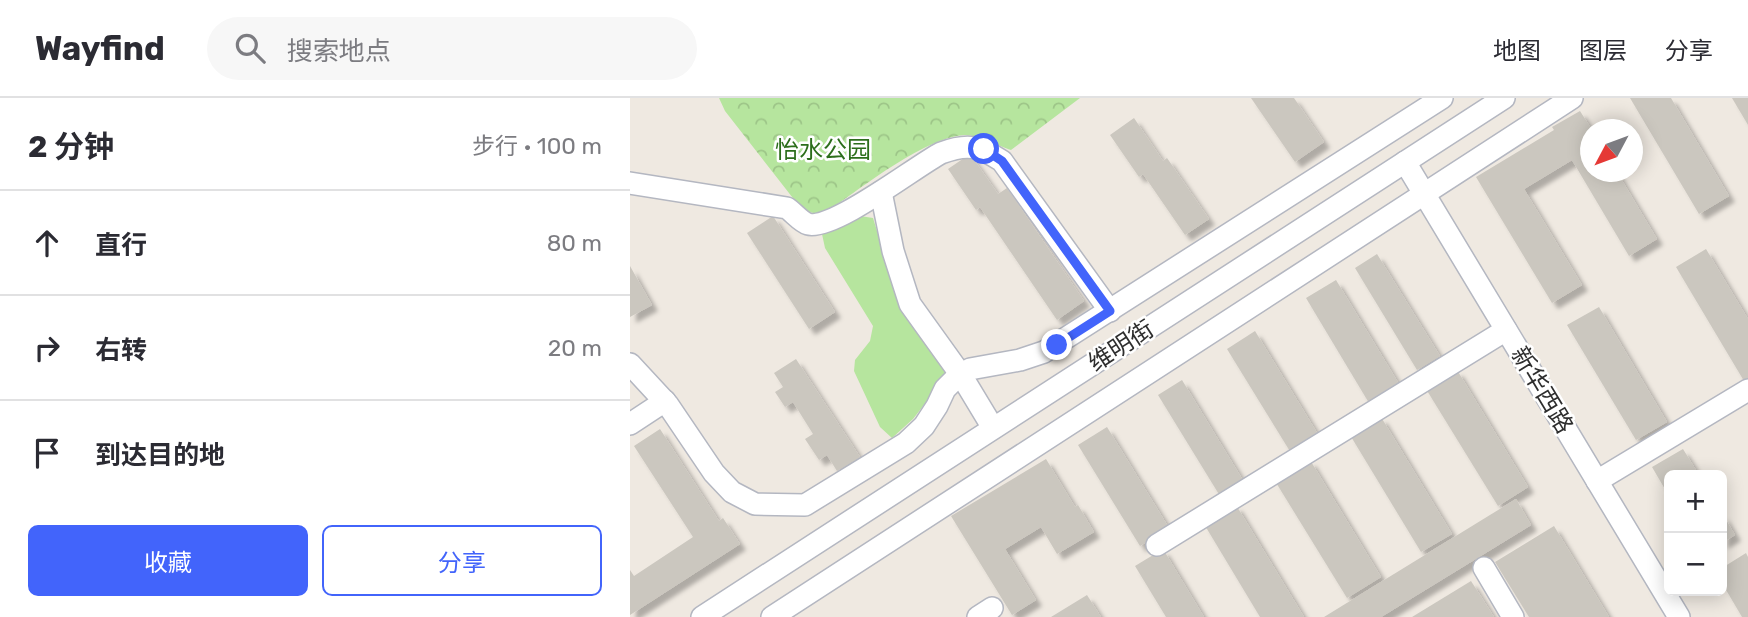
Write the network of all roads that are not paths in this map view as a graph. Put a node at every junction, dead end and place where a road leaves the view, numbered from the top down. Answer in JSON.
{"nodes":[{"id":1,"x":1442,"y":98,"type":"edge"},
{"id":2,"x":1504,"y":98,"type":"edge"},
{"id":3,"x":1572,"y":98,"type":"edge"},
{"id":4,"x":1405,"y":162,"type":"junction"},
{"id":5,"x":630,"y":183,"type":"edge"},
{"id":6,"x":881,"y":192,"type":"junction"},
{"id":7,"x":1424,"y":194,"type":"junction"},
{"id":8,"x":1110,"y":311,"type":"junction"},
{"id":9,"x":1506,"y":330,"type":"junction"},
{"id":10,"x":630,"y":364,"type":"edge"},
{"id":11,"x":961,"y":375,"type":"junction"},
{"id":12,"x":1748,"y":390,"type":"edge"},
{"id":13,"x":665,"y":401,"type":"junction"},
{"id":14,"x":630,"y":424,"type":"edge"},
{"id":15,"x":993,"y":428,"type":"junction"},
{"id":16,"x":1597,"y":481,"type":"junction"},
{"id":17,"x":1157,"y":545,"type":"dead end"},
{"id":18,"x":1484,"y":568,"type":"dead end"},
{"id":19,"x":702,"y":617,"type":"edge"},
{"id":20,"x":772,"y":617,"type":"edge"},
{"id":21,"x":1513,"y":617,"type":"edge"},
{"id":22,"x":1678,"y":617,"type":"edge"}],
"edges":[{"from":1,"to":8,"type":"street"},
{"from":2,"to":4,"type":"street","name":"维明街"},
{"from":3,"to":7,"type":"street","name":"维明街"},
{"from":4,"to":7,"type":"street","name":"新华西路"},
{"from":4,"to":15,"type":"street","name":"维明街"},
{"from":5,"to":6,"type":"street"},
{"from":6,"to":8,"type":"street"},
{"from":6,"to":11,"type":"street"},
{"from":7,"to":9,"type":"street","name":"新华西路"},
{"from":7,"to":20,"type":"street","name":"维明街"},
{"from":8,"to":11,"type":"street"},
{"from":9,"to":16,"type":"street","name":"新华西路"},
{"from":9,"to":17,"type":"street"},
{"from":10,"to":13,"type":"street"},
{"from":11,"to":13,"type":"street"},
{"from":11,"to":15,"type":"street"},
{"from":12,"to":16,"type":"street"},
{"from":13,"to":14,"type":"street"},
{"from":15,"to":19,"type":"street","name":"维明街"},
{"from":16,"to":22,"type":"street","name":"新华西路"},
{"from":18,"to":21,"type":"street"}]}
